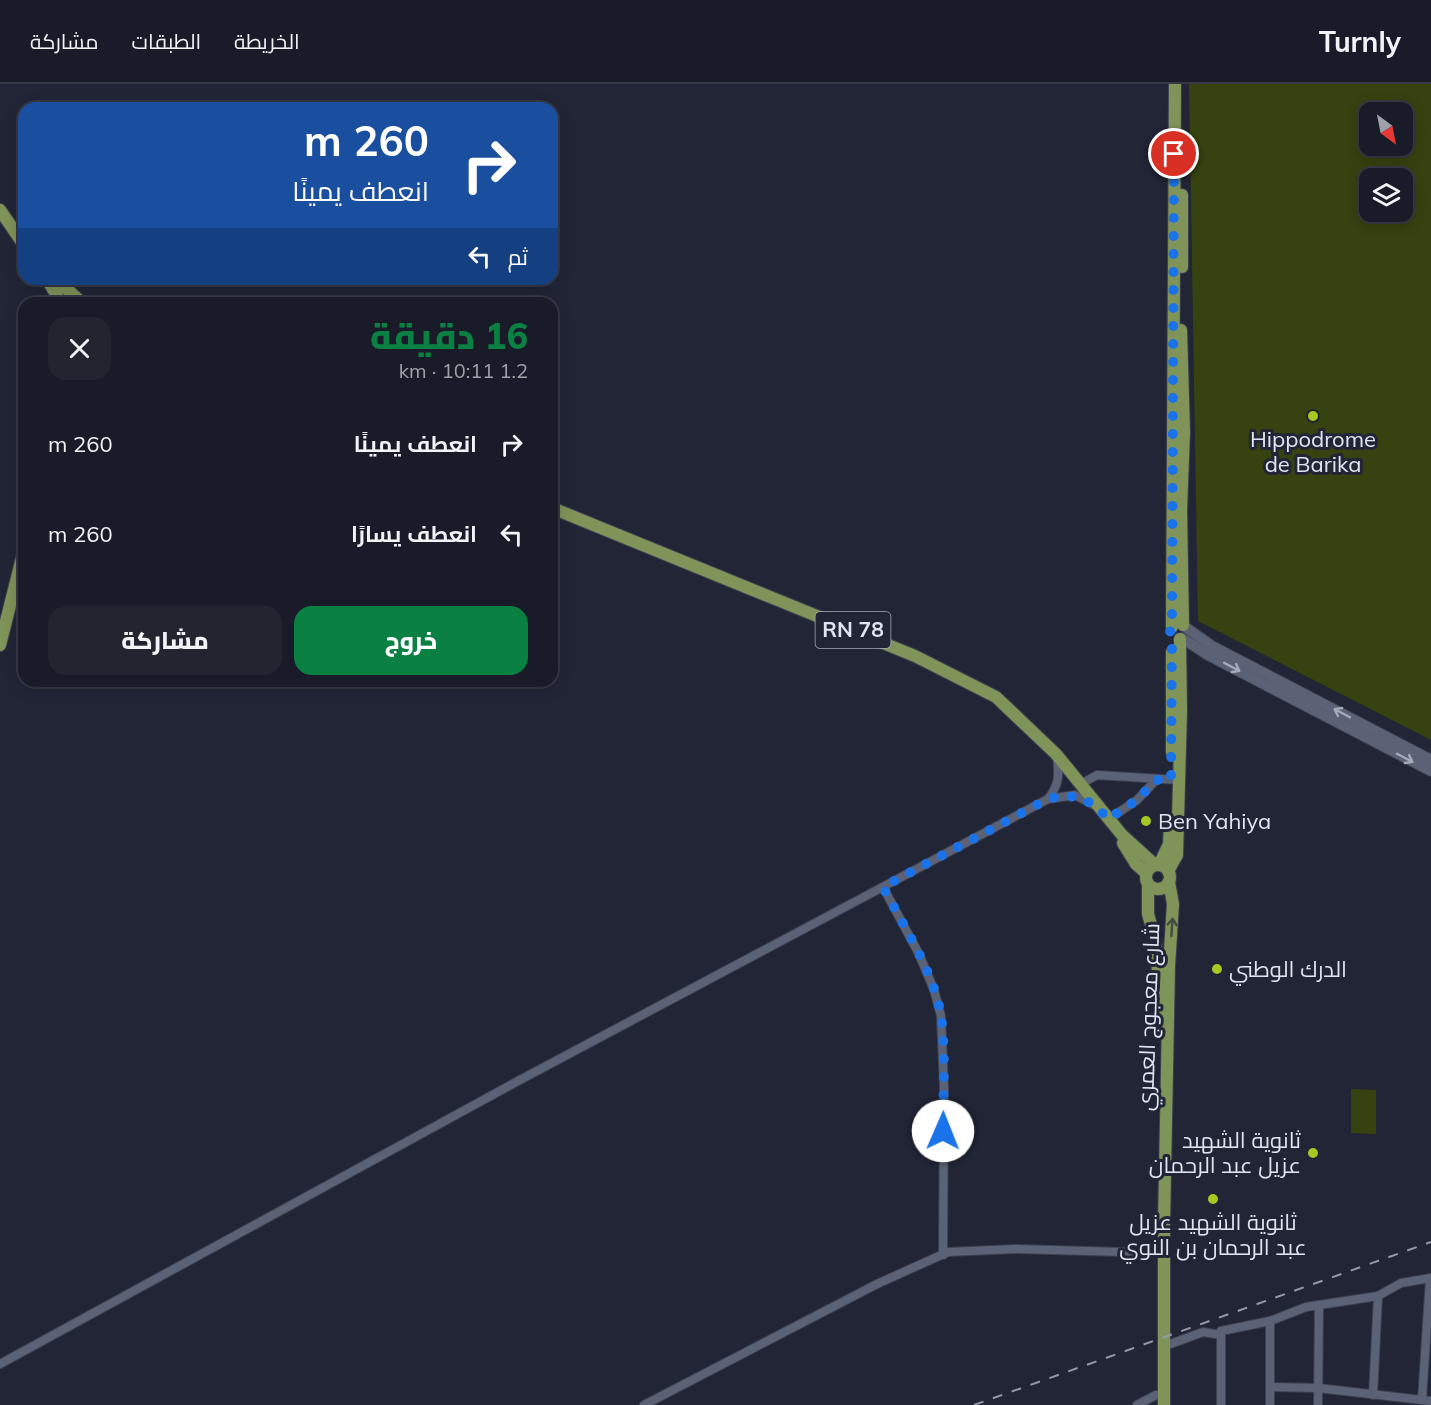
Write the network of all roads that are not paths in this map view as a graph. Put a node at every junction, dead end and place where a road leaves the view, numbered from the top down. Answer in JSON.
{"nodes":[{"id":1,"x":1175,"y":84,"type":"edge"},
{"id":2,"x":1183,"y":84,"type":"edge"},
{"id":3,"x":0,"y":210,"type":"edge"},
{"id":4,"x":18,"y":232,"type":"edge"},
{"id":5,"x":18,"y":236,"type":"edge"},
{"id":6,"x":1178,"y":248,"type":"junction"},
{"id":7,"x":62,"y":285,"type":"edge"},
{"id":8,"x":76,"y":297,"type":"edge"},
{"id":9,"x":558,"y":510,"type":"edge"},
{"id":10,"x":18,"y":574,"type":"edge"},
{"id":11,"x":1179,"y":632,"type":"junction"},
{"id":12,"x":0,"y":645,"type":"edge"},
{"id":13,"x":1056,"y":754,"type":"junction"},
{"id":14,"x":1431,"y":760,"type":"edge"},
{"id":15,"x":1431,"y":771,"type":"edge"},
{"id":16,"x":1156,"y":780,"type":"junction"},
{"id":17,"x":1175,"y":780,"type":"junction"},
{"id":18,"x":1081,"y":783,"type":"junction"},
{"id":19,"x":1048,"y":799,"type":"junction"},
{"id":20,"x":1099,"y":808,"type":"junction"},
{"id":21,"x":1108,"y":819,"type":"junction"},
{"id":22,"x":1158,"y":873,"type":"junction"},
{"id":23,"x":883,"y":887,"type":"junction"},
{"id":24,"x":1158,"y":1253,"type":"junction"},
{"id":25,"x":943,"y":1255,"type":"junction"},
{"id":26,"x":1430,"y":1278,"type":"edge"},
{"id":27,"x":1378,"y":1296,"type":"junction"},
{"id":28,"x":1319,"y":1305,"type":"junction"},
{"id":29,"x":1270,"y":1321,"type":"junction"},
{"id":30,"x":1221,"y":1335,"type":"junction"},
{"id":31,"x":1164,"y":1346,"type":"junction"},
{"id":32,"x":0,"y":1364,"type":"edge"},
{"id":33,"x":1270,"y":1387,"type":"junction"},
{"id":34,"x":1318,"y":1388,"type":"junction"},
{"id":35,"x":1373,"y":1395,"type":"junction"},
{"id":36,"x":1427,"y":1400,"type":"edge"},
{"id":37,"x":1152,"y":1401,"type":"edge"},
{"id":38,"x":644,"y":1405,"type":"edge"},
{"id":39,"x":1137,"y":1405,"type":"edge"},
{"id":40,"x":1164,"y":1405,"type":"edge"},
{"id":41,"x":1221,"y":1405,"type":"edge"},
{"id":42,"x":1270,"y":1405,"type":"edge"},
{"id":43,"x":1318,"y":1405,"type":"edge"}],
"edges":[{"from":1,"to":6,"type":"main road"},
{"from":2,"to":6,"type":"main road"},
{"from":3,"to":4,"type":"main road"},
{"from":3,"to":5,"type":"main road"},
{"from":6,"to":11,"type":"main road"},
{"from":7,"to":8,"type":"main road"},
{"from":9,"to":13,"type":"main road","number":"RN 78"},
{"from":10,"to":12,"type":"main road"},
{"from":14,"to":11,"type":"street","one_way":true},
{"from":11,"to":15,"type":"street","one_way":true},
{"from":11,"to":17,"type":"main road"},
{"from":13,"to":18,"type":"main road","number":"RN 78"},
{"from":13,"to":19,"type":"street"},
{"from":16,"to":17,"type":"street"},
{"from":16,"to":18,"type":"street"},
{"from":16,"to":21,"type":"street"},
{"from":17,"to":22,"type":"main road"},
{"from":17,"to":22,"type":"main road"},
{"from":18,"to":20,"type":"main road","number":"RN 78"},
{"from":19,"to":20,"type":"street"},
{"from":19,"to":23,"type":"street"},
{"from":20,"to":21,"type":"main road","number":"RN 78"},
{"from":21,"to":22,"type":"main road","number":"RN 78"},
{"from":22,"to":24,"type":"main road","name":"شارع معجوج العمري"},
{"from":31,"to":22,"type":"main road","name":"شارع معجوج العمري","one_way":true},
{"from":23,"to":25,"type":"street"},
{"from":23,"to":32,"type":"street"},
{"from":24,"to":25,"type":"street"},
{"from":24,"to":37,"type":"main road","name":"شارع معجوج العمري"},
{"from":25,"to":38,"type":"street"},
{"from":26,"to":27,"type":"street"},
{"from":26,"to":36,"type":"street"},
{"from":27,"to":28,"type":"street"},
{"from":27,"to":35,"type":"street"},
{"from":28,"to":29,"type":"street"},
{"from":28,"to":34,"type":"street"},
{"from":29,"to":30,"type":"street"},
{"from":29,"to":33,"type":"street"},
{"from":30,"to":31,"type":"street"},
{"from":30,"to":41,"type":"street"},
{"from":31,"to":40,"type":"main road","name":"شارع معجوج العمري"},
{"from":33,"to":34,"type":"street"},
{"from":33,"to":42,"type":"street"},
{"from":34,"to":35,"type":"street"},
{"from":34,"to":43,"type":"street"},
{"from":35,"to":36,"type":"street"},
{"from":37,"to":39,"type":"street"}]}
